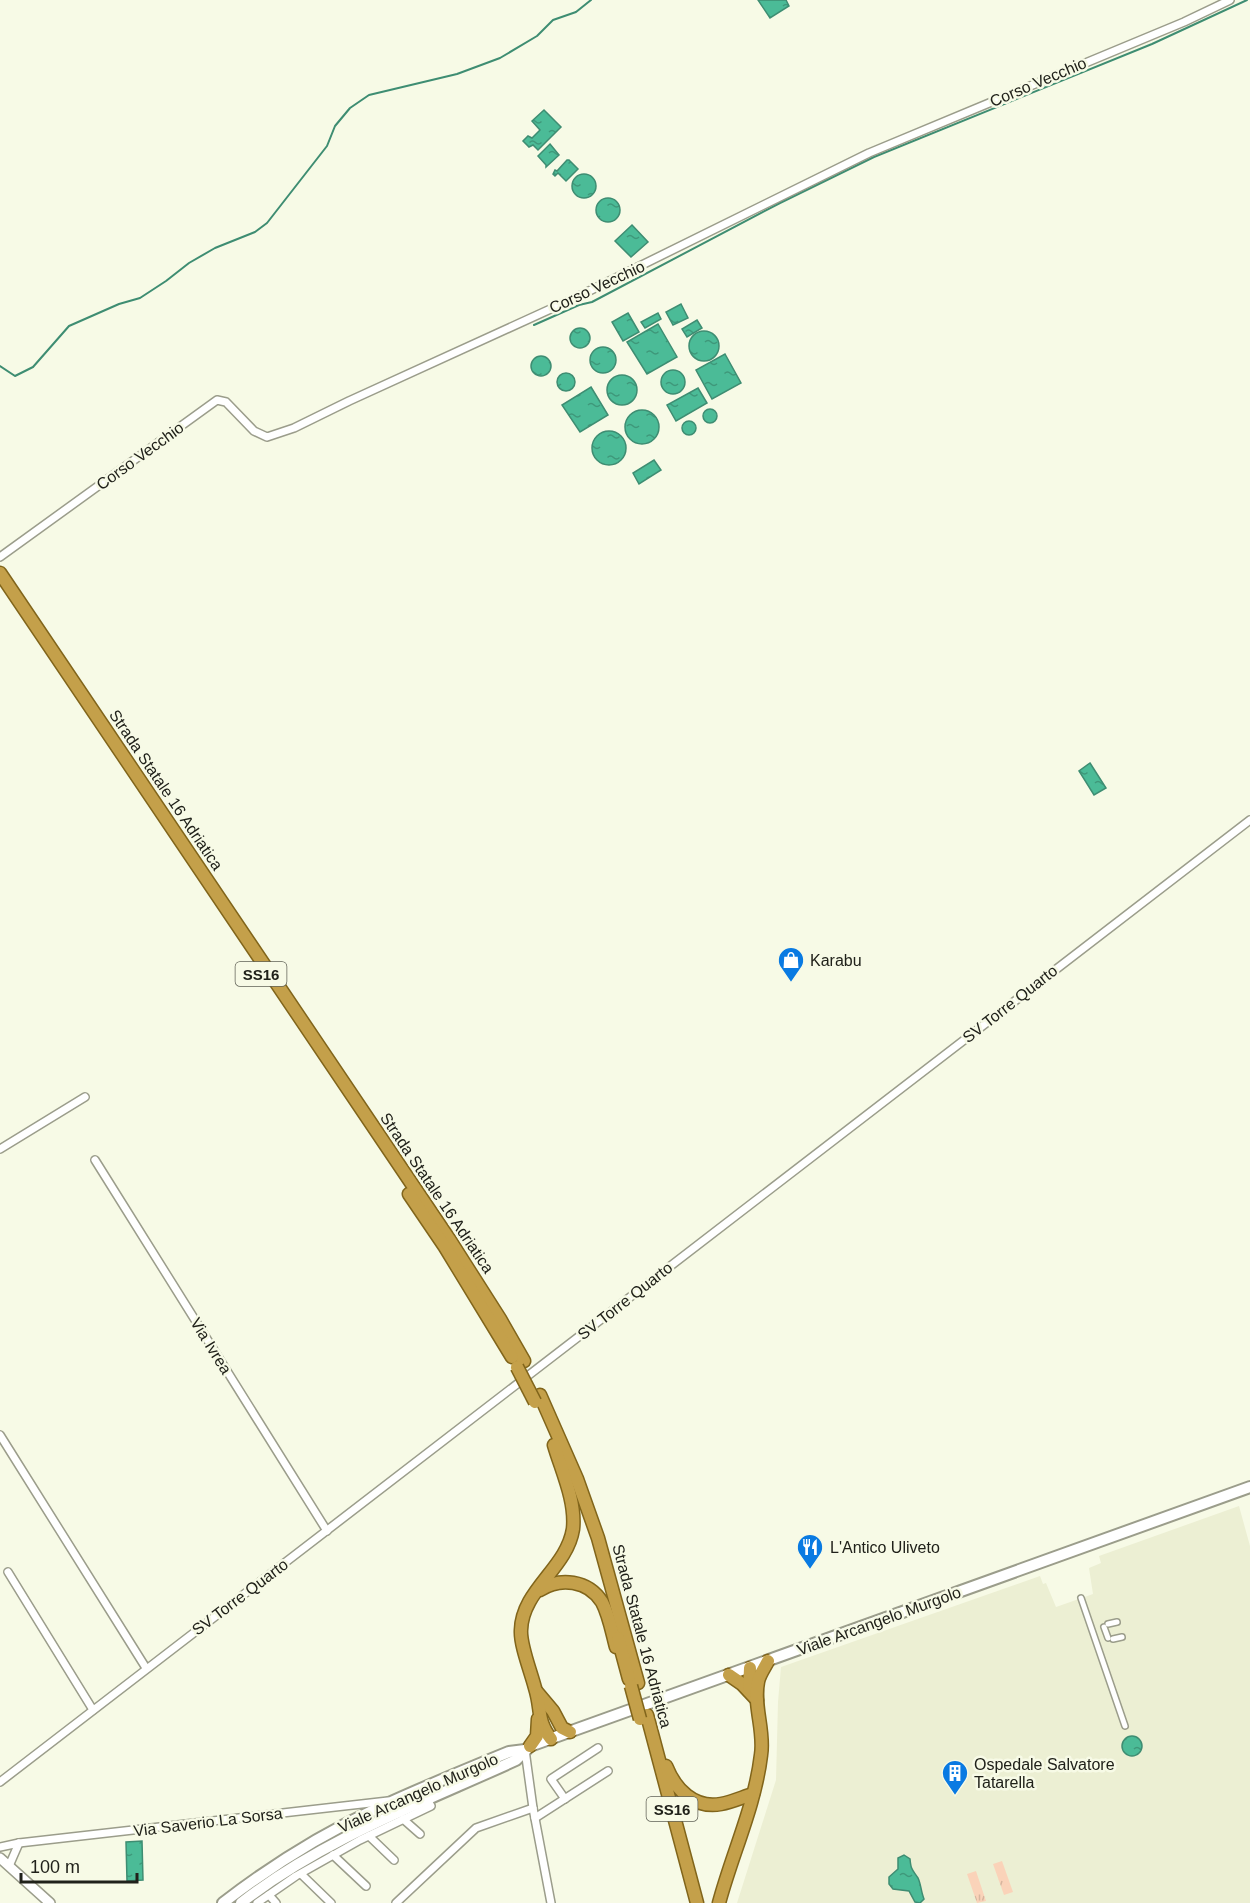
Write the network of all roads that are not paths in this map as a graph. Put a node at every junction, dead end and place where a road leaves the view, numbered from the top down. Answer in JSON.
{"nodes":[{"id":1,"x":1230,"y":0,"type":"edge"},
{"id":2,"x":0,"y":557,"type":"edge"},
{"id":3,"x":2,"y":580,"type":"edge"},
{"id":4,"x":1250,"y":820,"type":"edge"},
{"id":5,"x":85,"y":1097,"type":"dead end"},
{"id":6,"x":0,"y":1149,"type":"edge"},
{"id":7,"x":95,"y":1160,"type":"dead end"},
{"id":8,"x":537,"y":1398,"type":"junction"},
{"id":9,"x":0,"y":1435,"type":"edge"},
{"id":10,"x":1250,"y":1487,"type":"edge"},
{"id":11,"x":576,"y":1497,"type":"junction"},
{"id":12,"x":582,"y":1515,"type":"junction"},
{"id":13,"x":327,"y":1531,"type":"junction"},
{"id":14,"x":8,"y":1572,"type":"dead end"},
{"id":15,"x":534,"y":1594,"type":"junction"},
{"id":16,"x":1081,"y":1598,"type":"dead end"},
{"id":17,"x":1117,"y":1622,"type":"dead end"},
{"id":18,"x":1122,"y":1637,"type":"dead end"},
{"id":19,"x":768,"y":1661,"type":"junction"},
{"id":20,"x":146,"y":1668,"type":"junction"},
{"id":21,"x":750,"y":1668,"type":"junction"},
{"id":22,"x":729,"y":1675,"type":"junction"},
{"id":23,"x":758,"y":1680,"type":"junction"},
{"id":24,"x":635,"y":1684,"type":"junction"},
{"id":25,"x":536,"y":1691,"type":"junction"},
{"id":26,"x":753,"y":1695,"type":"junction"},
{"id":27,"x":93,"y":1710,"type":"junction"},
{"id":28,"x":555,"y":1717,"type":"junction"},
{"id":29,"x":645,"y":1719,"type":"junction"},
{"id":30,"x":1125,"y":1726,"type":"dead end"},
{"id":31,"x":570,"y":1732,"type":"junction"},
{"id":32,"x":551,"y":1739,"type":"junction"},
{"id":33,"x":527,"y":1748,"type":"junction"},
{"id":34,"x":598,"y":1748,"type":"dead end"},
{"id":35,"x":608,"y":1771,"type":"dead end"},
{"id":36,"x":0,"y":1782,"type":"edge"},
{"id":37,"x":753,"y":1794,"type":"junction"},
{"id":38,"x":427,"y":1799,"type":"junction"},
{"id":39,"x":565,"y":1799,"type":"junction"},
{"id":40,"x":396,"y":1800,"type":"junction"},
{"id":41,"x":533,"y":1808,"type":"junction"},
{"id":42,"x":536,"y":1818,"type":"junction"},
{"id":43,"x":403,"y":1819,"type":"junction"},
{"id":44,"x":420,"y":1834,"type":"dead end"},
{"id":45,"x":369,"y":1836,"type":"junction"},
{"id":46,"x":19,"y":1843,"type":"junction"},
{"id":47,"x":0,"y":1847,"type":"edge"},
{"id":48,"x":333,"y":1855,"type":"junction"},
{"id":49,"x":0,"y":1858,"type":"edge"},
{"id":50,"x":393,"y":1860,"type":"dead end"},
{"id":51,"x":9,"y":1866,"type":"junction"},
{"id":52,"x":301,"y":1874,"type":"junction"},
{"id":53,"x":366,"y":1886,"type":"dead end"},
{"id":54,"x":269,"y":1895,"type":"junction"},
{"id":55,"x":50,"y":1903,"type":"edge"},
{"id":56,"x":223,"y":1903,"type":"edge"},
{"id":57,"x":241,"y":1903,"type":"edge"},
{"id":58,"x":257,"y":1903,"type":"edge"},
{"id":59,"x":276,"y":1903,"type":"edge"},
{"id":60,"x":331,"y":1903,"type":"edge"},
{"id":61,"x":396,"y":1903,"type":"edge"},
{"id":62,"x":551,"y":1903,"type":"edge"},
{"id":63,"x":688,"y":1903,"type":"edge"},
{"id":64,"x":697,"y":1903,"type":"edge"},
{"id":65,"x":719,"y":1903,"type":"edge"}],
"edges":[{"from":1,"to":2,"type":"street","name":"Corso Vecchio"},
{"from":3,"to":8,"type":"highway","name":"Strada Statale 16 Adriatica","number":"SS16","bridge":true},
{"from":4,"to":13,"type":"street","name":"SV Torre Quarto"},
{"from":5,"to":6,"type":"street"},
{"from":7,"to":13,"type":"street","name":"Via Ivrea"},
{"from":8,"to":11,"type":"highway","name":"Strada Statale 16 Adriatica","number":"SS16"},
{"from":8,"to":11,"type":"highway","name":"Strada Statale 16 Adriatica","number":"SS16"},
{"from":9,"to":20,"type":"street"},
{"from":10,"to":19,"type":"main road","name":"Viale Arcangelo Murgolo"},
{"from":11,"to":12,"type":"highway","name":"Strada Statale 16 Adriatica","number":"SS16"},
{"from":12,"to":15,"type":"highway"},
{"from":12,"to":24,"type":"highway","name":"Strada Statale 16 Adriatica","number":"SS16"},
{"from":13,"to":20,"type":"street","name":"SV Torre Quarto"},
{"from":14,"to":27,"type":"street"},
{"from":15,"to":24,"type":"highway"},
{"from":15,"to":25,"type":"highway"},
{"from":16,"to":30,"type":"street"},
{"from":17,"to":18,"type":"street"},
{"from":19,"to":21,"type":"main road","name":"Viale Arcangelo Murgolo"},
{"from":19,"to":23,"type":"highway"},
{"from":20,"to":27,"type":"street","name":"SV Torre Quarto"},
{"from":21,"to":22,"type":"main road","name":"Viale Arcangelo Murgolo"},
{"from":21,"to":23,"type":"highway"},
{"from":21,"to":26,"type":"highway"},
{"from":22,"to":26,"type":"highway"},
{"from":22,"to":31,"type":"main road","name":"Viale Arcangelo Murgolo"},
{"from":23,"to":26,"type":"highway"},
{"from":24,"to":29,"type":"highway","name":"Strada Statale 16 Adriatica","number":"SS16","bridge":true},
{"from":25,"to":28,"type":"highway"},
{"from":25,"to":32,"type":"highway"},
{"from":25,"to":33,"type":"highway"},
{"from":26,"to":37,"type":"highway"},
{"from":27,"to":36,"type":"street","name":"SV Torre Quarto"},
{"from":28,"to":31,"type":"highway"},
{"from":28,"to":32,"type":"highway"},
{"from":29,"to":37,"type":"highway"},
{"from":29,"to":63,"type":"highway","name":"Strada Statale 16 Adriatica","number":"SS16"},
{"from":29,"to":64,"type":"highway","name":"Strada Statale 16 Adriatica","number":"SS16"},
{"from":31,"to":32,"type":"main road","name":"Viale Arcangelo Murgolo"},
{"from":32,"to":33,"type":"main road","name":"Viale Arcangelo Murgolo"},
{"from":33,"to":38,"type":"main road","name":"Viale Arcangelo Murgolo"},
{"from":33,"to":40,"type":"main road","name":"Viale Arcangelo Murgolo"},
{"from":33,"to":41,"type":"street"},
{"from":34,"to":39,"type":"street"},
{"from":35,"to":39,"type":"street"},
{"from":37,"to":65,"type":"highway"},
{"from":38,"to":43,"type":"street"},
{"from":38,"to":57,"type":"main road","name":"Viale Arcangelo Murgolo"},
{"from":39,"to":42,"type":"street"},
{"from":40,"to":46,"type":"street","name":"Via Saverio La Sorsa"},
{"from":40,"to":56,"type":"main road","name":"Viale Arcangelo Murgolo"},
{"from":41,"to":42,"type":"street"},
{"from":41,"to":61,"type":"street"},
{"from":42,"to":62,"type":"street"},
{"from":43,"to":44,"type":"street"},
{"from":43,"to":45,"type":"street"},
{"from":45,"to":48,"type":"street"},
{"from":45,"to":50,"type":"street"},
{"from":46,"to":47,"type":"street","name":"Via Saverio La Sorsa"},
{"from":46,"to":51,"type":"street"},
{"from":48,"to":52,"type":"street"},
{"from":48,"to":53,"type":"street"},
{"from":49,"to":51,"type":"street"},
{"from":51,"to":55,"type":"street"},
{"from":52,"to":54,"type":"street"},
{"from":52,"to":60,"type":"street"},
{"from":54,"to":58,"type":"street"},
{"from":54,"to":59,"type":"street"}]}
